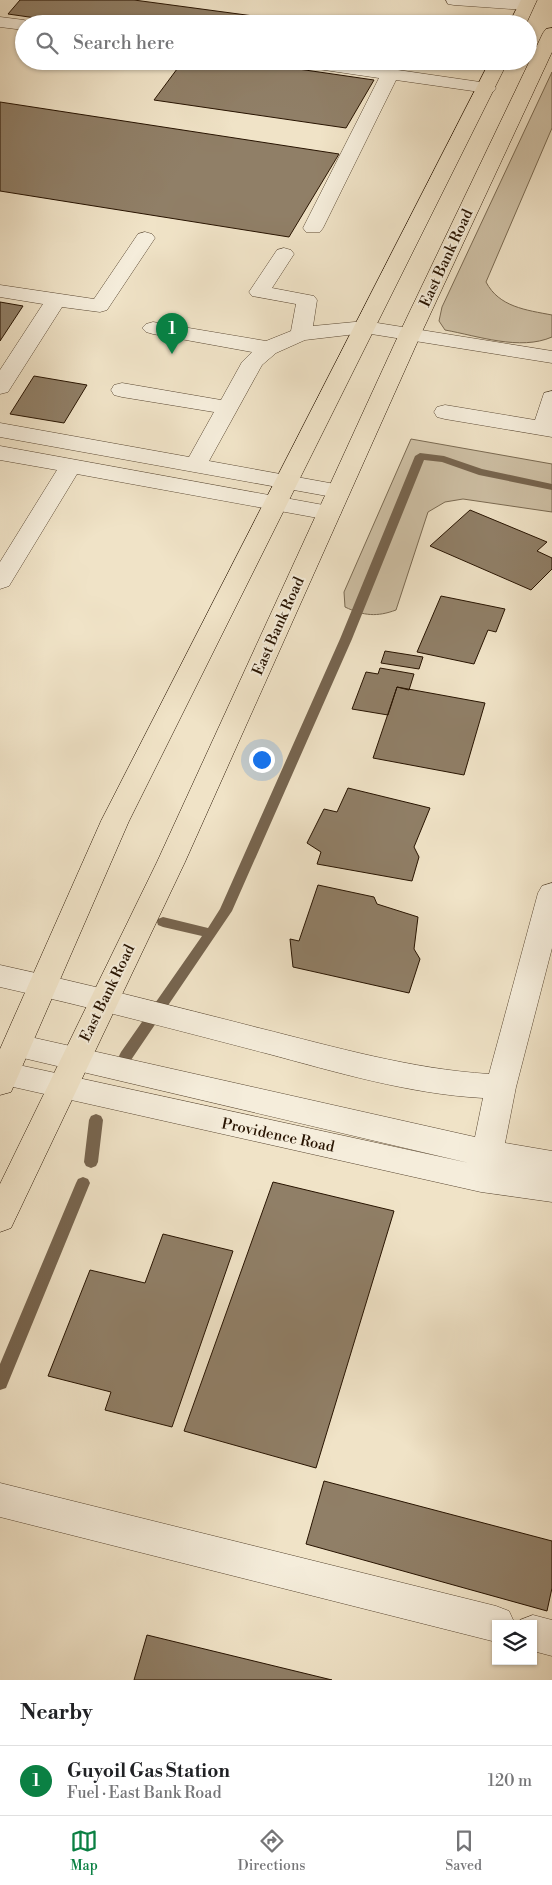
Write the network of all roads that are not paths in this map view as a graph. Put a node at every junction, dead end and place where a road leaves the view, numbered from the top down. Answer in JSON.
{"nodes":[{"id":1,"x":454,"y":0,"type":"edge"},
{"id":2,"x":527,"y":3,"type":"edge"},
{"id":3,"x":521,"y":15,"type":"edge"},
{"id":4,"x":0,"y":22,"type":"edge"},
{"id":5,"x":15,"y":24,"type":"edge"},
{"id":6,"x":552,"y":33,"type":"edge"},
{"id":7,"x":537,"y":65,"type":"edge"},
{"id":8,"x":371,"y":70,"type":"edge"},
{"id":9,"x":495,"y":70,"type":"edge"},
{"id":10,"x":535,"y":70,"type":"edge"},
{"id":11,"x":390,"y":74,"type":"junction"},
{"id":12,"x":487,"y":88,"type":"junction"},
{"id":13,"x":313,"y":228,"type":"dead end"},
{"id":14,"x":145,"y":238,"type":"dead end"},
{"id":15,"x":284,"y":254,"type":"dead end"},
{"id":16,"x":0,"y":290,"type":"edge"},
{"id":17,"x":56,"y":300,"type":"junction"},
{"id":18,"x":365,"y":327,"type":"junction"},
{"id":19,"x":153,"y":328,"type":"dead end"},
{"id":20,"x":300,"y":334,"type":"junction"},
{"id":21,"x":410,"y":334,"type":"junction"},
{"id":22,"x":268,"y":348,"type":"junction"},
{"id":23,"x":552,"y":357,"type":"edge"},
{"id":24,"x":0,"y":387,"type":"edge"},
{"id":25,"x":122,"y":390,"type":"dead end"},
{"id":26,"x":552,"y":398,"type":"edge"},
{"id":27,"x":227,"y":408,"type":"junction"},
{"id":28,"x":444,"y":412,"type":"dead end"},
{"id":29,"x":0,"y":430,"type":"edge"},
{"id":30,"x":548,"y":430,"type":"edge"},
{"id":31,"x":0,"y":452,"type":"edge"},
{"id":32,"x":71,"y":466,"type":"junction"},
{"id":33,"x":195,"y":466,"type":"junction"},
{"id":34,"x":286,"y":482,"type":"junction"},
{"id":35,"x":338,"y":491,"type":"junction"},
{"id":36,"x":276,"y":504,"type":"junction"},
{"id":37,"x":329,"y":513,"type":"junction"},
{"id":38,"x":0,"y":581,"type":"edge"},
{"id":39,"x":552,"y":893,"type":"edge"},
{"id":40,"x":0,"y":976,"type":"edge"},
{"id":41,"x":43,"y":985,"type":"junction"},
{"id":42,"x":104,"y":999,"type":"junction"},
{"id":43,"x":17,"y":1046,"type":"junction"},
{"id":44,"x":74,"y":1060,"type":"junction"},
{"id":45,"x":2,"y":1079,"type":"edge"},
{"id":46,"x":61,"y":1087,"type":"junction"},
{"id":47,"x":501,"y":1087,"type":"junction"},
{"id":48,"x":552,"y":1164,"type":"edge"},
{"id":49,"x":484,"y":1166,"type":"junction"},
{"id":50,"x":552,"y":1189,"type":"edge"},
{"id":51,"x":0,"y":1218,"type":"edge"},
{"id":52,"x":0,"y":1500,"type":"edge"},
{"id":53,"x":492,"y":1623,"type":"edge"},
{"id":54,"x":537,"y":1634,"type":"edge"},
{"id":55,"x":552,"y":1638,"type":"edge"}],
"edges":[{"from":1,"to":2,"type":"street"},
{"from":2,"to":3,"type":"main road"},
{"from":4,"to":5,"type":"street"},
{"from":6,"to":7,"type":"main road","name":"East Bank Road"},
{"from":8,"to":11,"type":"street"},
{"from":9,"to":12,"type":"main road"},
{"from":10,"to":21,"type":"main road","name":"East Bank Road"},
{"from":11,"to":12,"type":"street"},
{"from":11,"to":13,"type":"street"},
{"from":12,"to":18,"type":"main road"},
{"from":14,"to":17,"type":"street"},
{"from":15,"to":20,"type":"street"},
{"from":16,"to":17,"type":"street"},
{"from":17,"to":24,"type":"street"},
{"from":18,"to":20,"type":"street"},
{"from":18,"to":21,"type":"street"},
{"from":18,"to":34,"type":"main road"},
{"from":19,"to":22,"type":"street"},
{"from":20,"to":22,"type":"street"},
{"from":21,"to":23,"type":"street"},
{"from":21,"to":35,"type":"main road","name":"East Bank Road"},
{"from":22,"to":27,"type":"street"},
{"from":25,"to":27,"type":"street"},
{"from":26,"to":30,"type":"street"},
{"from":27,"to":33,"type":"street"},
{"from":28,"to":30,"type":"street"},
{"from":29,"to":33,"type":"street"},
{"from":31,"to":32,"type":"street"},
{"from":32,"to":36,"type":"street"},
{"from":32,"to":38,"type":"street"},
{"from":33,"to":34,"type":"street"},
{"from":34,"to":35,"type":"street"},
{"from":34,"to":36,"type":"main road"},
{"from":35,"to":37,"type":"main road","name":"East Bank Road"},
{"from":36,"to":37,"type":"street"},
{"from":36,"to":41,"type":"main road"},
{"from":37,"to":42,"type":"main road","name":"East Bank Road"},
{"from":39,"to":47,"type":"street"},
{"from":40,"to":41,"type":"street"},
{"from":41,"to":42,"type":"street"},
{"from":41,"to":43,"type":"main road"},
{"from":42,"to":44,"type":"main road","name":"East Bank Road"},
{"from":42,"to":47,"type":"street"},
{"from":43,"to":44,"type":"street","name":"Providence Road"},
{"from":43,"to":45,"type":"main road"},
{"from":44,"to":46,"type":"main road","name":"East Bank Road"},
{"from":44,"to":49,"type":"street","name":"Providence Road"},
{"from":45,"to":46,"type":"street","name":"Providence Road"},
{"from":46,"to":49,"type":"street","name":"Providence Road"},
{"from":46,"to":51,"type":"main road","name":"East Bank Road"},
{"from":47,"to":49,"type":"street"},
{"from":48,"to":49,"type":"street","name":"Providence Road"},
{"from":49,"to":50,"type":"street","name":"Providence Road"},
{"from":52,"to":53,"type":"street"},
{"from":54,"to":55,"type":"street"}]}
